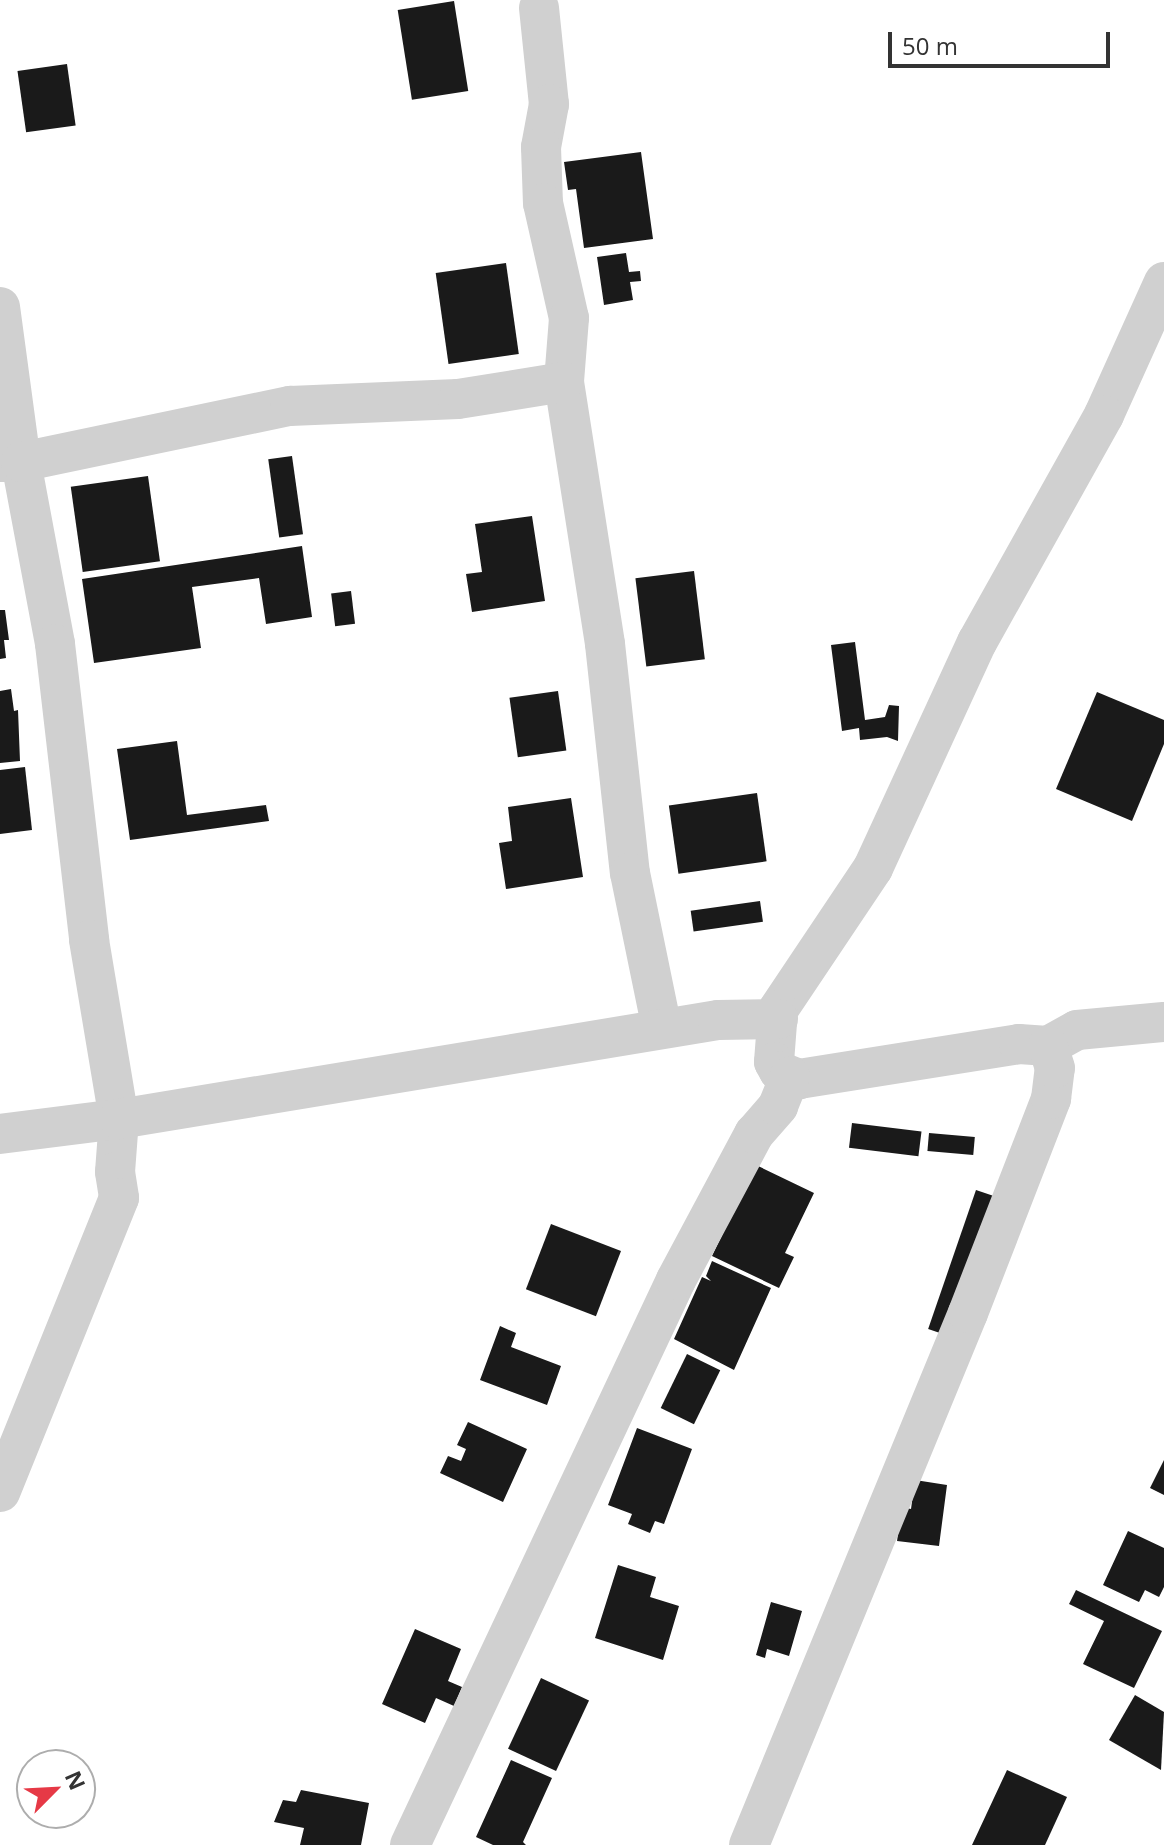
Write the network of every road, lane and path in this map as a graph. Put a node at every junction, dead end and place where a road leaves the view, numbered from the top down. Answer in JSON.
{"nodes":[{"id":1,"x":539,"y":8,"type":"dead end"},
{"id":2,"x":1164,"y":282,"type":"edge"},
{"id":3,"x":0,"y":307,"type":"edge"},
{"id":4,"x":564,"y":382,"type":"junction"},
{"id":5,"x":10,"y":462,"type":"edge"},
{"id":6,"x":778,"y":1019,"type":"junction"},
{"id":7,"x":1164,"y":1022,"type":"edge"},
{"id":8,"x":662,"y":1029,"type":"junction"},
{"id":9,"x":1048,"y":1046,"type":"junction"},
{"id":10,"x":790,"y":1076,"type":"junction"},
{"id":11,"x":119,"y":1119,"type":"junction"},
{"id":12,"x":0,"y":1134,"type":"edge"},
{"id":13,"x":0,"y":1492,"type":"edge"},
{"id":14,"x":410,"y":1845,"type":"edge"},
{"id":15,"x":749,"y":1845,"type":"edge"}],
"edges":[{"from":1,"to":4,"type":"street"},
{"from":2,"to":6,"type":"street"},
{"from":3,"to":5,"type":"street"},
{"from":4,"to":5,"type":"street"},
{"from":4,"to":8,"type":"street"},
{"from":5,"to":11,"type":"street"},
{"from":6,"to":8,"type":"street"},
{"from":6,"to":10,"type":"street"},
{"from":7,"to":9,"type":"street"},
{"from":8,"to":11,"type":"street"},
{"from":9,"to":10,"type":"street"},
{"from":9,"to":15,"type":"street"},
{"from":10,"to":14,"type":"street"},
{"from":11,"to":12,"type":"street"},
{"from":11,"to":13,"type":"street"}]}
